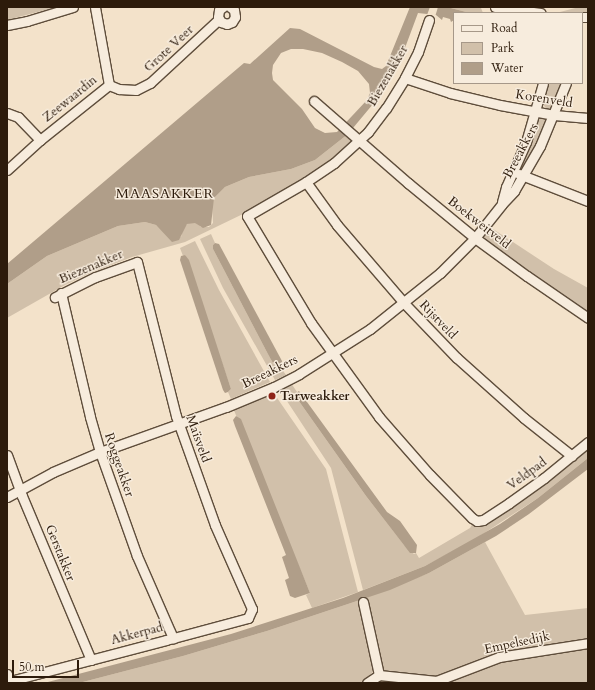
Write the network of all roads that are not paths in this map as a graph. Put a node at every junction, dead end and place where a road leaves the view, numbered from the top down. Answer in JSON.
{"nodes":[{"id":1,"x":73,"y":7,"type":"edge"},
{"id":2,"x":94,"y":7,"type":"edge"},
{"id":3,"x":223,"y":7,"type":"edge"},
{"id":4,"x":230,"y":7,"type":"edge"},
{"id":5,"x":495,"y":7,"type":"edge"},
{"id":6,"x":536,"y":11,"type":"edge"},
{"id":7,"x":219,"y":19,"type":"junction"},
{"id":8,"x":430,"y":20,"type":"dead end"},
{"id":9,"x":7,"y":25,"type":"edge"},
{"id":10,"x":405,"y":78,"type":"junction"},
{"id":11,"x":543,"y":84,"type":"edge"},
{"id":12,"x":566,"y":84,"type":"edge"},
{"id":13,"x":109,"y":85,"type":"junction"},
{"id":14,"x":314,"y":101,"type":"dead end"},
{"id":15,"x":7,"y":112,"type":"edge"},
{"id":16,"x":536,"y":112,"type":"junction"},
{"id":17,"x":554,"y":115,"type":"junction"},
{"id":18,"x":588,"y":118,"type":"edge"},
{"id":19,"x":40,"y":140,"type":"junction"},
{"id":20,"x":360,"y":140,"type":"junction"},
{"id":21,"x":7,"y":170,"type":"edge"},
{"id":22,"x":514,"y":171,"type":"junction"},
{"id":23,"x":524,"y":176,"type":"junction"},
{"id":24,"x":306,"y":182,"type":"junction"},
{"id":25,"x":588,"y":201,"type":"edge"},
{"id":26,"x":502,"y":204,"type":"junction"},
{"id":27,"x":475,"y":238,"type":"junction"},
{"id":28,"x":137,"y":262,"type":"joint"},
{"id":29,"x":58,"y":295,"type":"joint"},
{"id":30,"x":404,"y":304,"type":"junction"},
{"id":31,"x":588,"y":318,"type":"edge"},
{"id":32,"x":332,"y":354,"type":"junction"},
{"id":33,"x":179,"y":424,"type":"junction"},
{"id":34,"x":588,"y":442,"type":"edge"},
{"id":35,"x":100,"y":452,"type":"junction"},
{"id":36,"x":7,"y":455,"type":"edge"},
{"id":37,"x":572,"y":456,"type":"junction"},
{"id":38,"x":19,"y":489,"type":"junction"},
{"id":39,"x":7,"y":496,"type":"edge"},
{"id":40,"x":363,"y":602,"type":"dead end"},
{"id":41,"x":248,"y":618,"type":"joint"},
{"id":42,"x":173,"y":638,"type":"junction"},
{"id":43,"x":588,"y":643,"type":"edge"},
{"id":44,"x":91,"y":660,"type":"junction"},
{"id":45,"x":379,"y":675,"type":"junction"},
{"id":46,"x":8,"y":677,"type":"edge"},
{"id":47,"x":434,"y":682,"type":"edge"},
{"id":48,"x":367,"y":683,"type":"edge"}],
"edges":[{"from":1,"to":9,"type":"street"},
{"from":2,"to":13,"type":"street","name":"Zeewaardin"},
{"from":3,"to":7,"type":"street","name":"Grote Veer"},
{"from":4,"to":7,"type":"street"},
{"from":5,"to":6,"type":"street"},
{"from":7,"to":13,"type":"street","name":"Grote Veer"},
{"from":8,"to":10,"type":"street","name":"Biezenakker"},
{"from":10,"to":16,"type":"street","name":"Korenveld"},
{"from":10,"to":20,"type":"street","name":"Biezenakker"},
{"from":11,"to":16,"type":"street","name":"Breeakkers"},
{"from":12,"to":17,"type":"street","name":"Breeakkers"},
{"from":13,"to":19,"type":"street","name":"Zeewaardin"},
{"from":14,"to":20,"type":"street"},
{"from":15,"to":19,"type":"street"},
{"from":16,"to":17,"type":"street","name":"Korenveld"},
{"from":16,"to":22,"type":"street","name":"Breeakkers"},
{"from":17,"to":18,"type":"street","name":"Korenveld"},
{"from":17,"to":23,"type":"street","name":"Breeakkers"},
{"from":19,"to":21,"type":"street","name":"Zeewaardin"},
{"from":20,"to":24,"type":"street","name":"Biezenakker"},
{"from":20,"to":27,"type":"street","name":"Boekweitveld"},
{"from":22,"to":23,"type":"street"},
{"from":22,"to":26,"type":"street","name":"Breeakkers"},
{"from":23,"to":25,"type":"street"},
{"from":23,"to":26,"type":"street","name":"Breeakkers"},
{"from":24,"to":30,"type":"street","name":"Rijstveld"},
{"from":24,"to":32,"type":"street","name":"Biezenakker"},
{"from":26,"to":27,"type":"street","name":"Breeakkers"},
{"from":27,"to":30,"type":"street","name":"Breeakkers"},
{"from":27,"to":31,"type":"street","name":"Boekweitveld"},
{"from":28,"to":29,"type":"street","name":"Biezenakker"},
{"from":28,"to":33,"type":"street","name":"Maïsveld"},
{"from":29,"to":35,"type":"street","name":"Roggeakker"},
{"from":30,"to":32,"type":"street","name":"Breeakkers"},
{"from":30,"to":37,"type":"street","name":"Rijstveld"},
{"from":32,"to":33,"type":"street","name":"Breeakkers"},
{"from":32,"to":37,"type":"street","name":"Veldpad"},
{"from":33,"to":35,"type":"street","name":"Breeakkers"},
{"from":33,"to":41,"type":"street","name":"Maïsveld"},
{"from":34,"to":37,"type":"street","name":"Veldpad"},
{"from":35,"to":38,"type":"street","name":"Breeakkers"},
{"from":35,"to":42,"type":"street","name":"Roggeakker"},
{"from":36,"to":38,"type":"street","name":"Gerstakker"},
{"from":38,"to":39,"type":"street","name":"Breeakkers"},
{"from":38,"to":44,"type":"street","name":"Gerstakker"},
{"from":40,"to":45,"type":"street"},
{"from":41,"to":42,"type":"street","name":"Akkerpad"},
{"from":42,"to":44,"type":"street","name":"Akkerpad"},
{"from":43,"to":47,"type":"street","name":"Empelsedijk"},
{"from":44,"to":46,"type":"street","name":"Akkerpad"},
{"from":45,"to":47,"type":"street"},
{"from":45,"to":48,"type":"street"}]}
